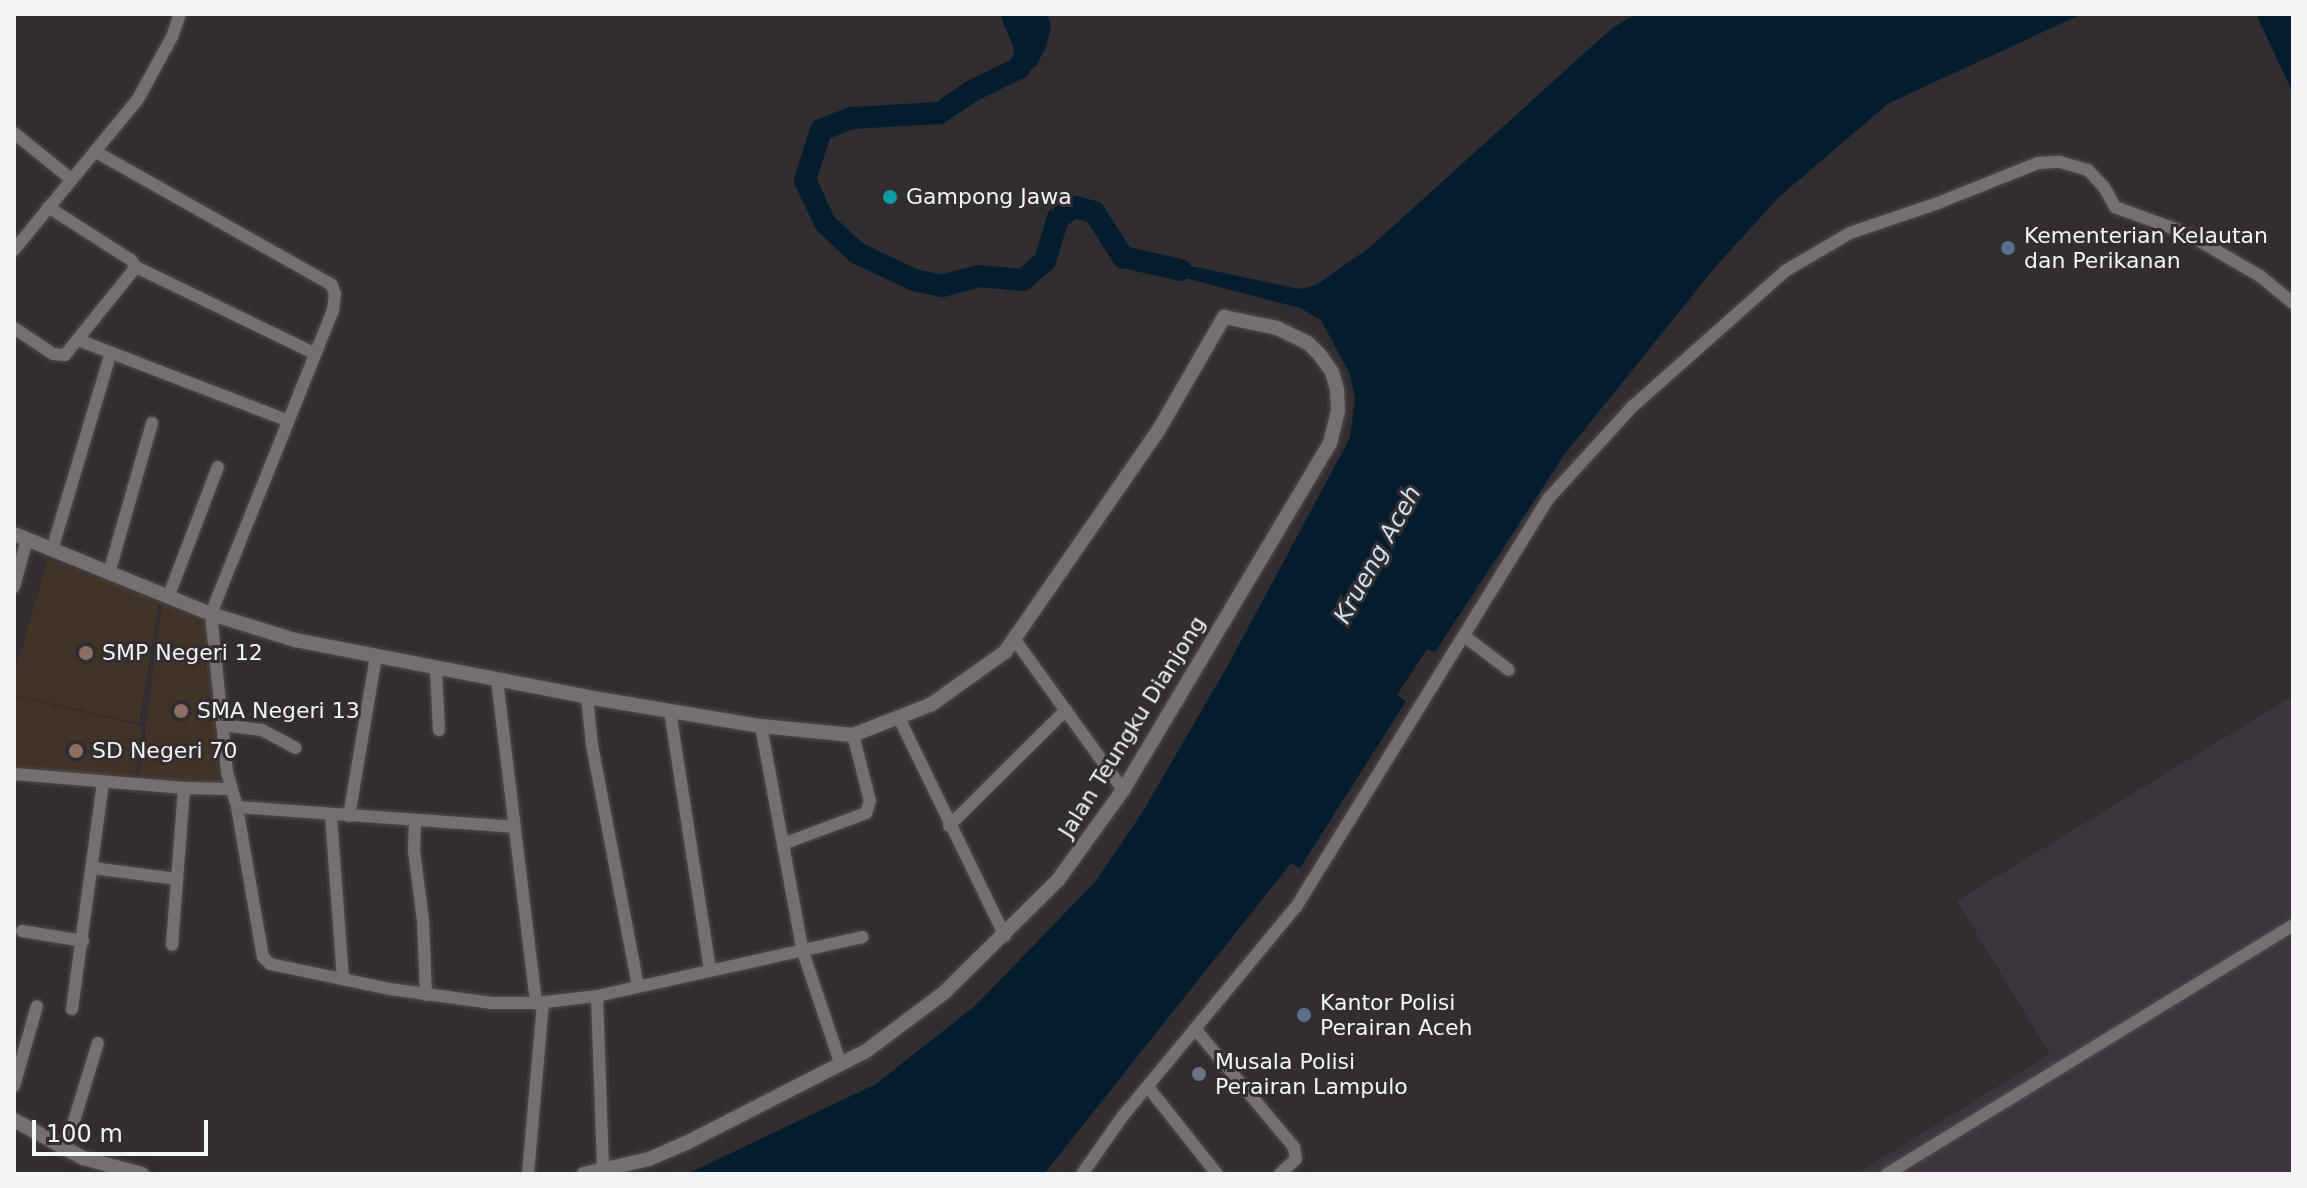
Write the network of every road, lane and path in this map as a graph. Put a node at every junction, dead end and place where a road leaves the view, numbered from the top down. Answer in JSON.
{"nodes":[{"id":1,"x":180,"y":14,"type":"edge"},
{"id":2,"x":14,"y":133,"type":"edge"},
{"id":3,"x":96,"y":152,"type":"junction"},
{"id":4,"x":71,"y":179,"type":"junction"},
{"id":5,"x":48,"y":207,"type":"junction"},
{"id":6,"x":17,"y":241,"type":"edge"},
{"id":7,"x":136,"y":267,"type":"junction"},
{"id":8,"x":2293,"y":303,"type":"edge"},
{"id":9,"x":14,"y":328,"type":"edge"},
{"id":10,"x":78,"y":340,"type":"junction"},
{"id":11,"x":314,"y":353,"type":"junction"},
{"id":12,"x":110,"y":355,"type":"junction"},
{"id":13,"x":286,"y":420,"type":"junction"},
{"id":14,"x":152,"y":423,"type":"dead end"},
{"id":15,"x":218,"y":467,"type":"dead end"},
{"id":16,"x":21,"y":537,"type":"edge"},
{"id":17,"x":52,"y":550,"type":"junction"},
{"id":18,"x":109,"y":573,"type":"junction"},
{"id":19,"x":14,"y":587,"type":"edge"},
{"id":20,"x":169,"y":595,"type":"junction"},
{"id":21,"x":211,"y":614,"type":"junction"},
{"id":22,"x":1464,"y":636,"type":"junction"},
{"id":23,"x":1015,"y":640,"type":"junction"},
{"id":24,"x":376,"y":657,"type":"junction"},
{"id":25,"x":436,"y":669,"type":"junction"},
{"id":26,"x":1509,"y":670,"type":"dead end"},
{"id":27,"x":497,"y":680,"type":"junction"},
{"id":28,"x":587,"y":697,"type":"junction"},
{"id":29,"x":1066,"y":710,"type":"junction"},
{"id":30,"x":670,"y":711,"type":"junction"},
{"id":31,"x":900,"y":720,"type":"junction"},
{"id":32,"x":222,"y":725,"type":"junction"},
{"id":33,"x":761,"y":726,"type":"junction"},
{"id":34,"x":439,"y":730,"type":"dead end"},
{"id":35,"x":853,"y":735,"type":"junction"},
{"id":36,"x":296,"y":748,"type":"dead end"},
{"id":37,"x":14,"y":774,"type":"edge"},
{"id":38,"x":103,"y":782,"type":"junction"},
{"id":39,"x":184,"y":788,"type":"junction"},
{"id":40,"x":230,"y":789,"type":"junction"},
{"id":41,"x":1123,"y":790,"type":"junction"},
{"id":42,"x":237,"y":807,"type":"junction"},
{"id":43,"x":331,"y":816,"type":"junction"},
{"id":44,"x":349,"y":816,"type":"junction"},
{"id":45,"x":415,"y":822,"type":"junction"},
{"id":46,"x":949,"y":826,"type":"junction"},
{"id":47,"x":513,"y":827,"type":"junction"},
{"id":48,"x":783,"y":844,"type":"junction"},
{"id":49,"x":93,"y":868,"type":"junction"},
{"id":50,"x":177,"y":879,"type":"junction"},
{"id":51,"x":2293,"y":925,"type":"edge"},
{"id":52,"x":22,"y":931,"type":"dead end"},
{"id":53,"x":1005,"y":936,"type":"junction"},
{"id":54,"x":863,"y":937,"type":"dead end"},
{"id":55,"x":83,"y":941,"type":"junction"},
{"id":56,"x":172,"y":945,"type":"dead end"},
{"id":57,"x":803,"y":952,"type":"junction"},
{"id":58,"x":710,"y":969,"type":"junction"},
{"id":59,"x":343,"y":978,"type":"junction"},
{"id":60,"x":638,"y":987,"type":"junction"},
{"id":61,"x":426,"y":995,"type":"junction"},
{"id":62,"x":597,"y":996,"type":"junction"},
{"id":63,"x":539,"y":1003,"type":"junction"},
{"id":64,"x":37,"y":1006,"type":"dead end"},
{"id":65,"x":72,"y":1009,"type":"dead end"},
{"id":66,"x":1196,"y":1030,"type":"junction"},
{"id":67,"x":98,"y":1043,"type":"dead end"},
{"id":68,"x":841,"y":1065,"type":"junction"},
{"id":69,"x":14,"y":1086,"type":"edge"},
{"id":70,"x":1148,"y":1087,"type":"junction"},
{"id":71,"x":14,"y":1120,"type":"edge"},
{"id":72,"x":65,"y":1150,"type":"junction"},
{"id":73,"x":603,"y":1169,"type":"junction"},
{"id":74,"x":142,"y":1174,"type":"edge"},
{"id":75,"x":528,"y":1174,"type":"edge"},
{"id":76,"x":584,"y":1174,"type":"edge"},
{"id":77,"x":1082,"y":1174,"type":"edge"},
{"id":78,"x":1217,"y":1174,"type":"edge"},
{"id":79,"x":1280,"y":1174,"type":"edge"},
{"id":80,"x":1887,"y":1174,"type":"edge"}],
"edges":[{"from":1,"to":3,"type":"street"},
{"from":2,"to":4,"type":"street"},
{"from":3,"to":4,"type":"street"},
{"from":3,"to":11,"type":"street"},
{"from":4,"to":5,"type":"street"},
{"from":5,"to":6,"type":"street"},
{"from":5,"to":7,"type":"street"},
{"from":7,"to":10,"type":"street"},
{"from":7,"to":11,"type":"street"},
{"from":8,"to":22,"type":"street"},
{"from":9,"to":10,"type":"street"},
{"from":10,"to":12,"type":"street"},
{"from":11,"to":13,"type":"street"},
{"from":12,"to":13,"type":"street"},
{"from":12,"to":17,"type":"street"},
{"from":13,"to":21,"type":"street"},
{"from":14,"to":18,"type":"street"},
{"from":15,"to":20,"type":"street"},
{"from":16,"to":17,"type":"street"},
{"from":16,"to":19,"type":"street"},
{"from":17,"to":18,"type":"street"},
{"from":18,"to":20,"type":"street"},
{"from":20,"to":21,"type":"street"},
{"from":21,"to":24,"type":"street"},
{"from":21,"to":32,"type":"street"},
{"from":22,"to":26,"type":"street"},
{"from":22,"to":66,"type":"street"},
{"from":23,"to":29,"type":"street"},
{"from":23,"to":31,"type":"street"},
{"from":23,"to":41,"type":"street","name":"Jalan Teungku Dianjong"},
{"from":24,"to":25,"type":"street"},
{"from":24,"to":44,"type":"street"},
{"from":25,"to":27,"type":"street"},
{"from":25,"to":34,"type":"street"},
{"from":27,"to":28,"type":"street"},
{"from":27,"to":47,"type":"street"},
{"from":28,"to":30,"type":"street"},
{"from":28,"to":60,"type":"street"},
{"from":29,"to":41,"type":"street"},
{"from":29,"to":46,"type":"street"},
{"from":30,"to":33,"type":"street"},
{"from":30,"to":58,"type":"street"},
{"from":31,"to":35,"type":"street"},
{"from":31,"to":46,"type":"street"},
{"from":32,"to":36,"type":"street"},
{"from":32,"to":40,"type":"street"},
{"from":33,"to":35,"type":"street"},
{"from":33,"to":48,"type":"street"},
{"from":35,"to":48,"type":"street"},
{"from":37,"to":38,"type":"street"},
{"from":38,"to":39,"type":"street"},
{"from":38,"to":49,"type":"street"},
{"from":39,"to":40,"type":"street"},
{"from":39,"to":50,"type":"street"},
{"from":40,"to":42,"type":"street"},
{"from":41,"to":53,"type":"street","name":"Jalan Teungku Dianjong"},
{"from":42,"to":43,"type":"street"},
{"from":42,"to":59,"type":"street"},
{"from":43,"to":44,"type":"street"},
{"from":43,"to":59,"type":"street"},
{"from":44,"to":45,"type":"street"},
{"from":45,"to":47,"type":"street"},
{"from":45,"to":61,"type":"street"},
{"from":46,"to":53,"type":"street"},
{"from":47,"to":63,"type":"street"},
{"from":48,"to":57,"type":"street"},
{"from":49,"to":50,"type":"street"},
{"from":49,"to":55,"type":"street"},
{"from":50,"to":56,"type":"street"},
{"from":51,"to":80,"type":"street"},
{"from":52,"to":55,"type":"street"},
{"from":53,"to":68,"type":"street","name":"Jalan Teungku Dianjong"},
{"from":54,"to":57,"type":"street"},
{"from":55,"to":65,"type":"street"},
{"from":57,"to":58,"type":"street"},
{"from":57,"to":68,"type":"street"},
{"from":58,"to":60,"type":"street"},
{"from":59,"to":61,"type":"street"},
{"from":60,"to":62,"type":"street"},
{"from":61,"to":63,"type":"street"},
{"from":62,"to":63,"type":"street"},
{"from":62,"to":73,"type":"street"},
{"from":63,"to":75,"type":"street"},
{"from":64,"to":69,"type":"street"},
{"from":66,"to":70,"type":"street"},
{"from":66,"to":79,"type":"street"},
{"from":67,"to":72,"type":"street"},
{"from":68,"to":73,"type":"street","name":"Jalan Teungku Dianjong"},
{"from":70,"to":77,"type":"street"},
{"from":70,"to":78,"type":"street"},
{"from":71,"to":72,"type":"street"},
{"from":72,"to":74,"type":"street"},
{"from":73,"to":76,"type":"street","name":"Jalan Teungku Dianjong"}]}
